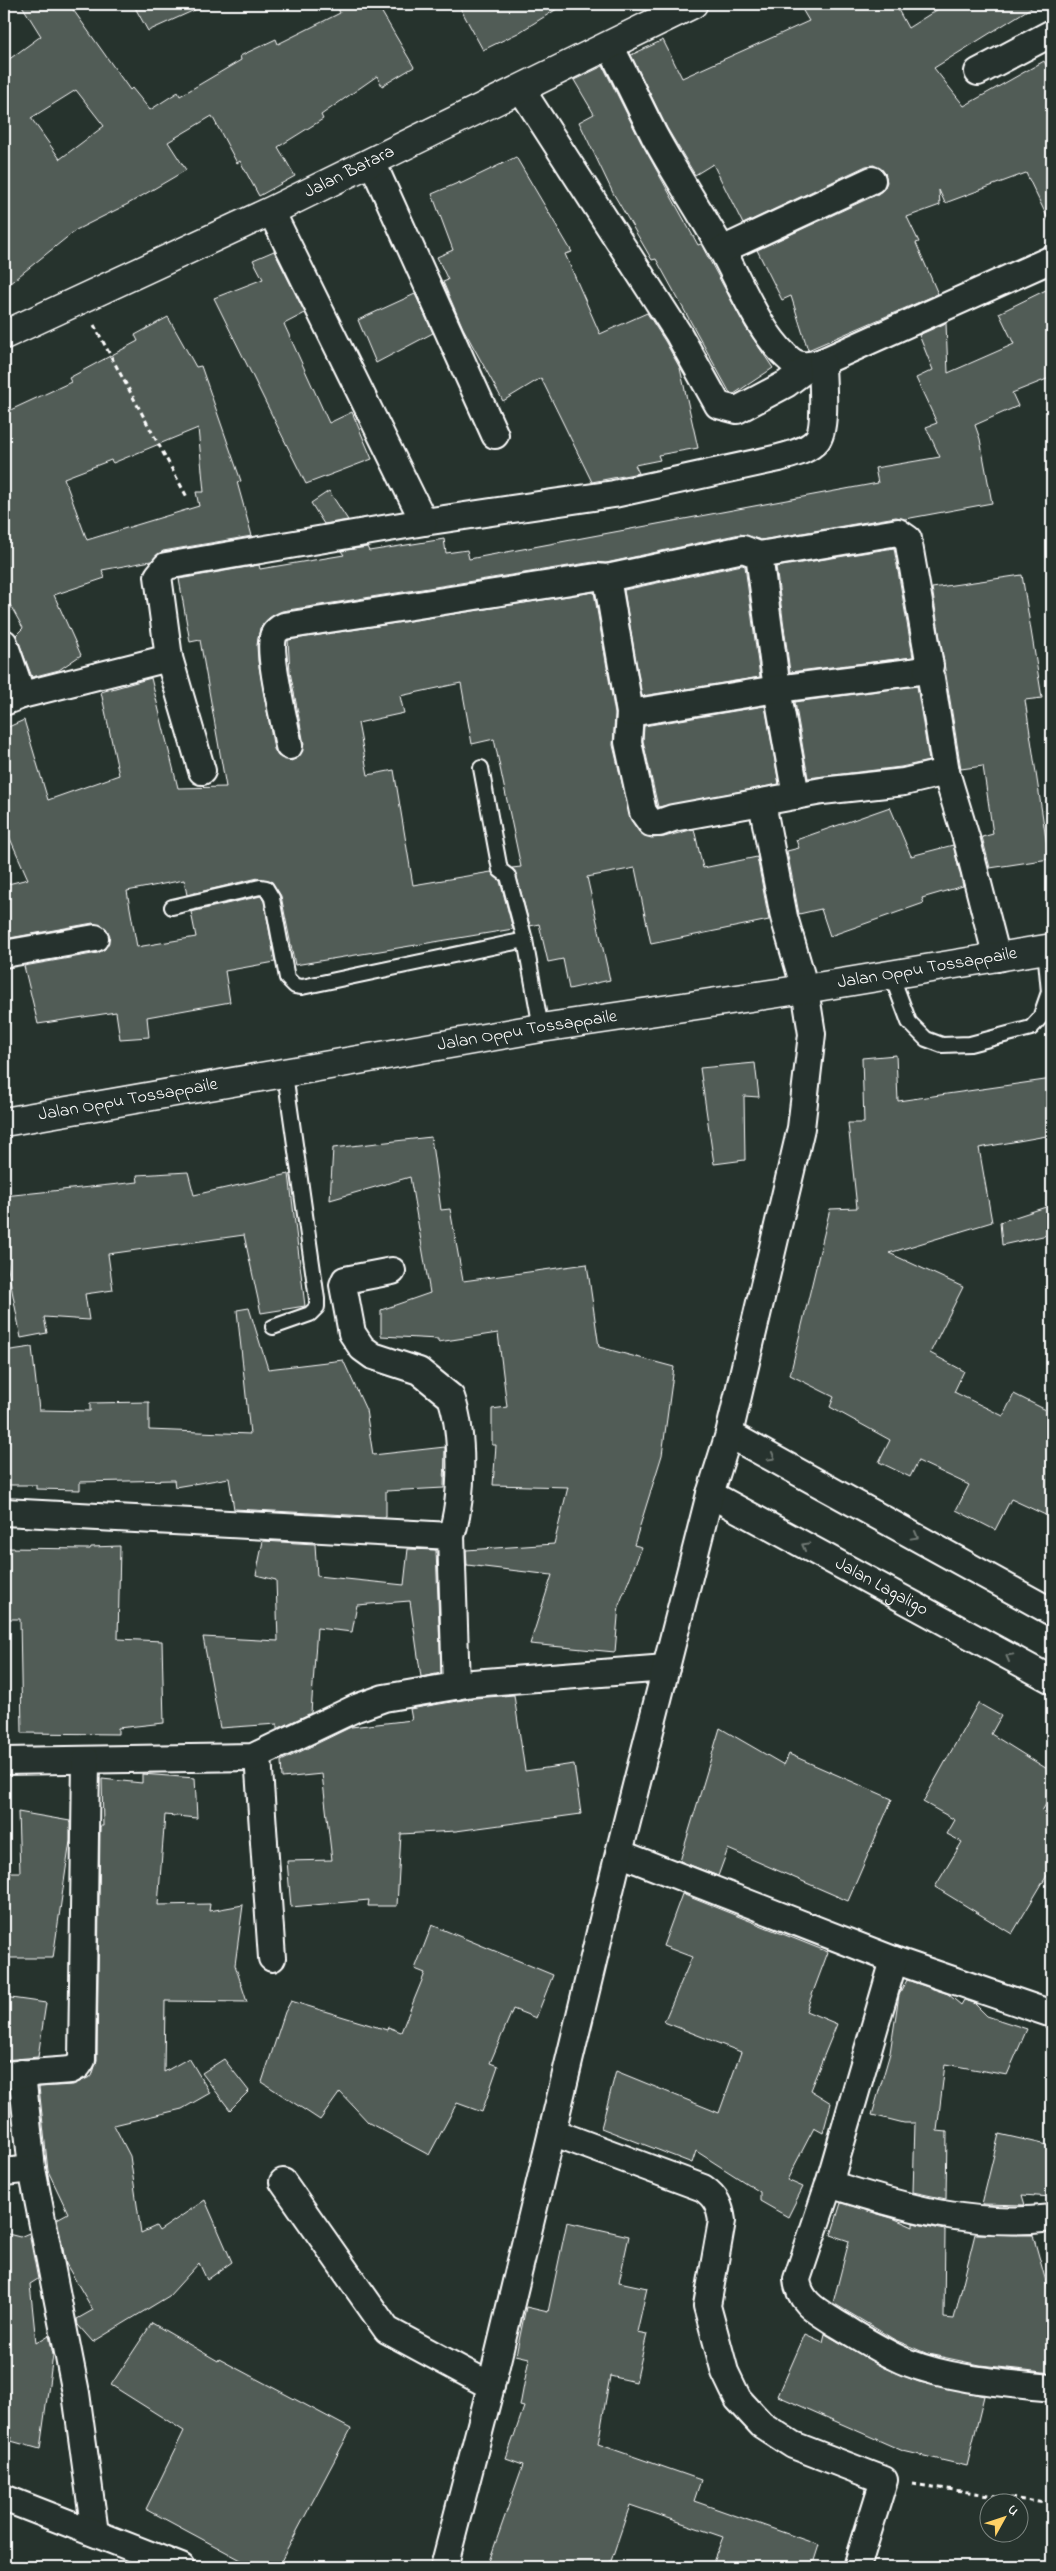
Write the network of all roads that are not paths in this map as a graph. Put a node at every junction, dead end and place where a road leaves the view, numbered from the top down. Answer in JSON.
{"nodes":[{"id":1,"x":693,"y":4,"type":"edge"},
{"id":2,"x":1052,"y":34,"type":"edge"},
{"id":3,"x":610,"y":46,"type":"junction"},
{"id":4,"x":978,"y":72,"type":"dead end"},
{"id":5,"x":521,"y":89,"type":"junction"},
{"id":6,"x":372,"y":162,"type":"junction"},
{"id":7,"x":872,"y":180,"type":"dead end"},
{"id":8,"x":271,"y":211,"type":"junction"},
{"id":9,"x":722,"y":250,"type":"junction"},
{"id":10,"x":1052,"y":258,"type":"edge"},
{"id":11,"x":4,"y":335,"type":"edge"},
{"id":12,"x":816,"y":364,"type":"junction"},
{"id":13,"x":495,"y":435,"type":"dead end"},
{"id":14,"x":424,"y":522,"type":"junction"},
{"id":15,"x":760,"y":555,"type":"junction"},
{"id":16,"x":607,"y":578,"type":"junction"},
{"id":17,"x":4,"y":643,"type":"edge"},
{"id":18,"x":169,"y":658,"type":"junction"},
{"id":19,"x":927,"y":670,"type":"junction"},
{"id":20,"x":777,"y":689,"type":"junction"},
{"id":21,"x":13,"y":699,"type":"edge"},
{"id":22,"x":630,"y":713,"type":"junction"},
{"id":23,"x":289,"y":746,"type":"dead end"},
{"id":24,"x":481,"y":768,"type":"dead end"},
{"id":25,"x":202,"y":771,"type":"dead end"},
{"id":26,"x":946,"y":772,"type":"junction"},
{"id":27,"x":796,"y":796,"type":"junction"},
{"id":28,"x":762,"y":803,"type":"junction"},
{"id":29,"x":172,"y":907,"type":"dead end"},
{"id":30,"x":95,"y":938,"type":"dead end"},
{"id":31,"x":525,"y":940,"type":"junction"},
{"id":32,"x":1049,"y":949,"type":"edge"},
{"id":33,"x":4,"y":954,"type":"edge"},
{"id":34,"x":996,"y":958,"type":"junction"},
{"id":35,"x":891,"y":974,"type":"junction"},
{"id":36,"x":805,"y":989,"type":"junction"},
{"id":37,"x":541,"y":1028,"type":"junction"},
{"id":38,"x":285,"y":1074,"type":"junction"},
{"id":39,"x":4,"y":1122,"type":"edge"},
{"id":40,"x":392,"y":1271,"type":"dead end"},
{"id":41,"x":273,"y":1327,"type":"dead end"},
{"id":42,"x":729,"y":1434,"type":"junction"},
{"id":43,"x":710,"y":1494,"type":"junction"},
{"id":44,"x":4,"y":1512,"type":"edge"},
{"id":45,"x":451,"y":1536,"type":"junction"},
{"id":46,"x":1052,"y":1612,"type":"edge"},
{"id":47,"x":666,"y":1668,"type":"junction"},
{"id":48,"x":1052,"y":1680,"type":"edge"},
{"id":49,"x":456,"y":1686,"type":"junction"},
{"id":50,"x":258,"y":1756,"type":"junction"},
{"id":51,"x":86,"y":1760,"type":"junction"},
{"id":52,"x":4,"y":1761,"type":"edge"},
{"id":53,"x":619,"y":1853,"type":"junction"},
{"id":54,"x":272,"y":1958,"type":"dead end"},
{"id":55,"x":894,"y":1960,"type":"junction"},
{"id":56,"x":1052,"y":2014,"type":"edge"},
{"id":57,"x":13,"y":2074,"type":"edge"},
{"id":58,"x":552,"y":2132,"type":"junction"},
{"id":59,"x":32,"y":2169,"type":"junction"},
{"id":60,"x":4,"y":2172,"type":"edge"},
{"id":61,"x":283,"y":2182,"type":"dead end"},
{"id":62,"x":829,"y":2184,"type":"junction"},
{"id":63,"x":1052,"y":2218,"type":"edge"},
{"id":64,"x":491,"y":2386,"type":"junction"},
{"id":65,"x":1052,"y":2388,"type":"edge"},
{"id":66,"x":4,"y":2498,"type":"edge"},
{"id":67,"x":95,"y":2533,"type":"junction"},
{"id":68,"x":135,"y":2560,"type":"edge"},
{"id":69,"x":180,"y":2567,"type":"edge"},
{"id":70,"x":444,"y":2567,"type":"edge"},
{"id":71,"x":857,"y":2567,"type":"edge"}],
"edges":[{"from":1,"to":3,"type":"main road","name":"Jalan Batara"},
{"from":2,"to":4,"type":"street"},
{"from":3,"to":5,"type":"main road","name":"Jalan Batara"},
{"from":3,"to":9,"type":"street"},
{"from":5,"to":6,"type":"main road","name":"Jalan Batara"},
{"from":5,"to":12,"type":"street"},
{"from":6,"to":8,"type":"main road","name":"Jalan Batara"},
{"from":6,"to":13,"type":"street"},
{"from":7,"to":9,"type":"street"},
{"from":8,"to":11,"type":"main road","name":"Jalan Batara"},
{"from":8,"to":14,"type":"street"},
{"from":9,"to":12,"type":"street"},
{"from":10,"to":12,"type":"street"},
{"from":12,"to":14,"type":"street"},
{"from":14,"to":18,"type":"street"},
{"from":15,"to":16,"type":"street"},
{"from":15,"to":19,"type":"street"},
{"from":15,"to":20,"type":"street"},
{"from":16,"to":22,"type":"street"},
{"from":16,"to":23,"type":"street"},
{"from":17,"to":21,"type":"street"},
{"from":18,"to":21,"type":"street"},
{"from":18,"to":25,"type":"street"},
{"from":19,"to":20,"type":"street"},
{"from":19,"to":26,"type":"street"},
{"from":20,"to":22,"type":"street"},
{"from":20,"to":27,"type":"street"},
{"from":22,"to":28,"type":"street"},
{"from":24,"to":31,"type":"lane"},
{"from":26,"to":27,"type":"street"},
{"from":26,"to":34,"type":"street"},
{"from":27,"to":28,"type":"street"},
{"from":28,"to":36,"type":"street"},
{"from":29,"to":31,"type":"lane"},
{"from":30,"to":33,"type":"street"},
{"from":31,"to":37,"type":"lane"},
{"from":32,"to":34,"type":"main road","name":"Jalan Oppu Tossappaile"},
{"from":32,"to":35,"type":"lane"},
{"from":34,"to":35,"type":"main road","name":"Jalan Oppu Tossappaile"},
{"from":35,"to":36,"type":"main road","name":"Jalan Oppu Tossappaile"},
{"from":36,"to":37,"type":"main road","name":"Jalan Oppu Tossappaile"},
{"from":36,"to":42,"type":"street"},
{"from":37,"to":38,"type":"main road","name":"Jalan Oppu Tossappaile"},
{"from":38,"to":39,"type":"main road","name":"Jalan Oppu Tossappaile"},
{"from":38,"to":41,"type":"lane"},
{"from":40,"to":45,"type":"street"},
{"from":42,"to":43,"type":"street"},
{"from":42,"to":46,"type":"street","one_way":true},
{"from":43,"to":47,"type":"street"},
{"from":48,"to":43,"type":"street","name":"Jalan Lagaligo","one_way":true},
{"from":44,"to":45,"type":"street"},
{"from":45,"to":49,"type":"street"},
{"from":47,"to":49,"type":"street"},
{"from":47,"to":53,"type":"street"},
{"from":49,"to":50,"type":"street"},
{"from":50,"to":51,"type":"street"},
{"from":50,"to":54,"type":"street"},
{"from":51,"to":52,"type":"street"},
{"from":51,"to":57,"type":"street"},
{"from":53,"to":55,"type":"street"},
{"from":53,"to":58,"type":"street"},
{"from":55,"to":56,"type":"street"},
{"from":55,"to":62,"type":"street"},
{"from":57,"to":59,"type":"street"},
{"from":58,"to":64,"type":"street"},
{"from":58,"to":71,"type":"street"},
{"from":59,"to":60,"type":"street"},
{"from":59,"to":67,"type":"street"},
{"from":61,"to":64,"type":"street"},
{"from":62,"to":63,"type":"street"},
{"from":62,"to":65,"type":"street"},
{"from":64,"to":70,"type":"street"},
{"from":66,"to":67,"type":"street"},
{"from":67,"to":68,"type":"street"},
{"from":68,"to":69,"type":"street"}]}
